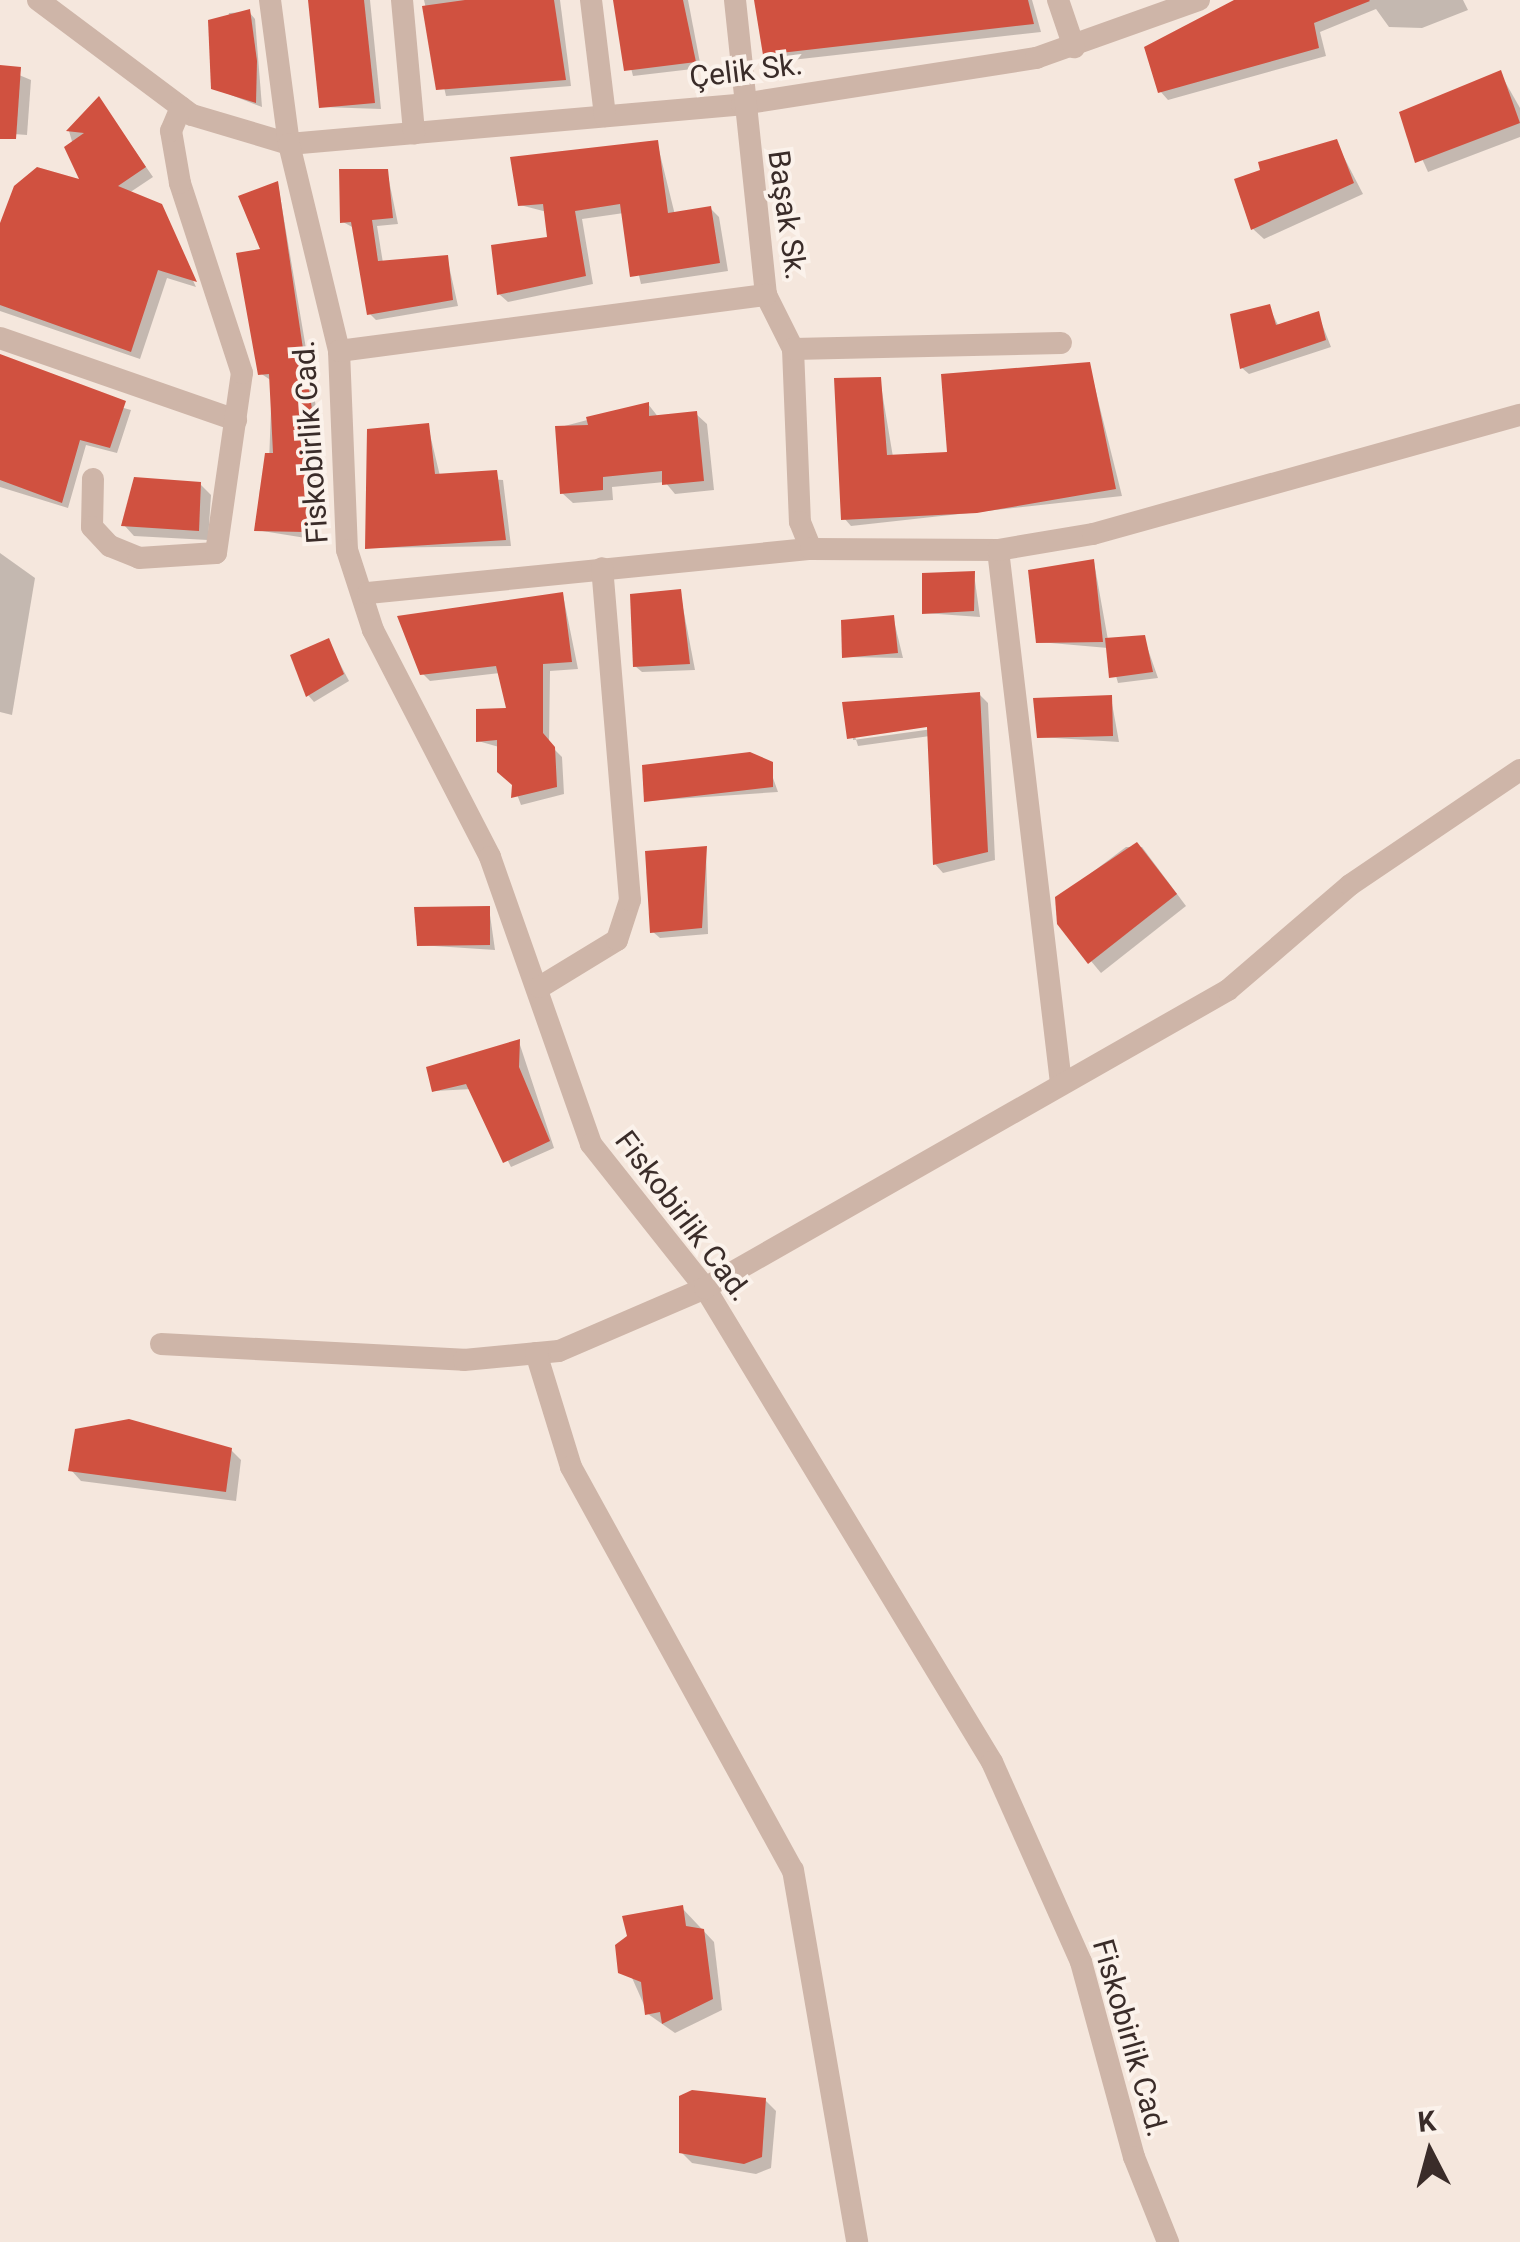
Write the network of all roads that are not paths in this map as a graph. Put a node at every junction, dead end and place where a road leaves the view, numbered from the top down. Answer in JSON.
{"nodes":[{"id":1,"x":38,"y":0,"type":"edge"},
{"id":2,"x":270,"y":0,"type":"edge"},
{"id":3,"x":402,"y":0,"type":"edge"},
{"id":4,"x":591,"y":0,"type":"edge"},
{"id":5,"x":735,"y":0,"type":"edge"},
{"id":6,"x":1058,"y":0,"type":"edge"},
{"id":7,"x":1198,"y":0,"type":"edge"},
{"id":8,"x":1074,"y":46,"type":"junction"},
{"id":9,"x":742,"y":104,"type":"junction"},
{"id":10,"x":181,"y":107,"type":"junction"},
{"id":11,"x":605,"y":116,"type":"junction"},
{"id":12,"x":414,"y":133,"type":"junction"},
{"id":13,"x":288,"y":144,"type":"junction"},
{"id":14,"x":766,"y":295,"type":"junction"},
{"id":15,"x":0,"y":338,"type":"edge"},
{"id":16,"x":1060,"y":343,"type":"dead end"},
{"id":17,"x":793,"y":348,"type":"junction"},
{"id":18,"x":338,"y":351,"type":"junction"},
{"id":19,"x":1520,"y":415,"type":"edge"},
{"id":20,"x":236,"y":420,"type":"junction"},
{"id":21,"x":93,"y":480,"type":"dead end"},
{"id":22,"x":812,"y":549,"type":"junction"},
{"id":23,"x":998,"y":550,"type":"junction"},
{"id":24,"x":602,"y":568,"type":"junction"},
{"id":25,"x":368,"y":592,"type":"junction"},
{"id":26,"x":1520,"y":770,"type":"edge"},
{"id":27,"x":540,"y":987,"type":"junction"},
{"id":28,"x":1061,"y":1084,"type":"junction"},
{"id":29,"x":705,"y":1288,"type":"junction"},
{"id":30,"x":161,"y":1344,"type":"dead end"},
{"id":31,"x":536,"y":1353,"type":"junction"},
{"id":32,"x":857,"y":2242,"type":"edge"},
{"id":33,"x":1168,"y":2242,"type":"edge"}],
"edges":[{"from":1,"to":10,"type":"street"},
{"from":2,"to":13,"type":"street","name":"Fiskobirlik Cad."},
{"from":3,"to":12,"type":"street"},
{"from":4,"to":11,"type":"street"},
{"from":5,"to":9,"type":"street","name":"Başak Sk."},
{"from":6,"to":8,"type":"street"},
{"from":7,"to":8,"type":"street","name":"Çelik Sk."},
{"from":8,"to":9,"type":"street","name":"Çelik Sk."},
{"from":9,"to":11,"type":"street","name":"Çelik Sk."},
{"from":9,"to":14,"type":"street","name":"Başak Sk."},
{"from":10,"to":13,"type":"street"},
{"from":10,"to":20,"type":"street"},
{"from":11,"to":12,"type":"street","name":"Çelik Sk."},
{"from":12,"to":13,"type":"street","name":"Çelik Sk."},
{"from":13,"to":18,"type":"street","name":"Fiskobirlik Cad."},
{"from":14,"to":17,"type":"street","name":"Başak Sk."},
{"from":14,"to":18,"type":"street"},
{"from":15,"to":20,"type":"street"},
{"from":16,"to":17,"type":"street"},
{"from":17,"to":22,"type":"street","name":"Başak Sk."},
{"from":18,"to":25,"type":"street","name":"Fiskobirlik Cad."},
{"from":19,"to":23,"type":"street"},
{"from":20,"to":21,"type":"street"},
{"from":22,"to":23,"type":"street"},
{"from":22,"to":24,"type":"street"},
{"from":23,"to":28,"type":"street"},
{"from":24,"to":25,"type":"street"},
{"from":24,"to":27,"type":"street"},
{"from":25,"to":27,"type":"street","name":"Fiskobirlik Cad."},
{"from":26,"to":28,"type":"street"},
{"from":27,"to":29,"type":"street","name":"Fiskobirlik Cad."},
{"from":28,"to":29,"type":"street"},
{"from":29,"to":31,"type":"street"},
{"from":29,"to":33,"type":"street","name":"Fiskobirlik Cad."},
{"from":30,"to":31,"type":"street"},
{"from":31,"to":32,"type":"street"}]}
